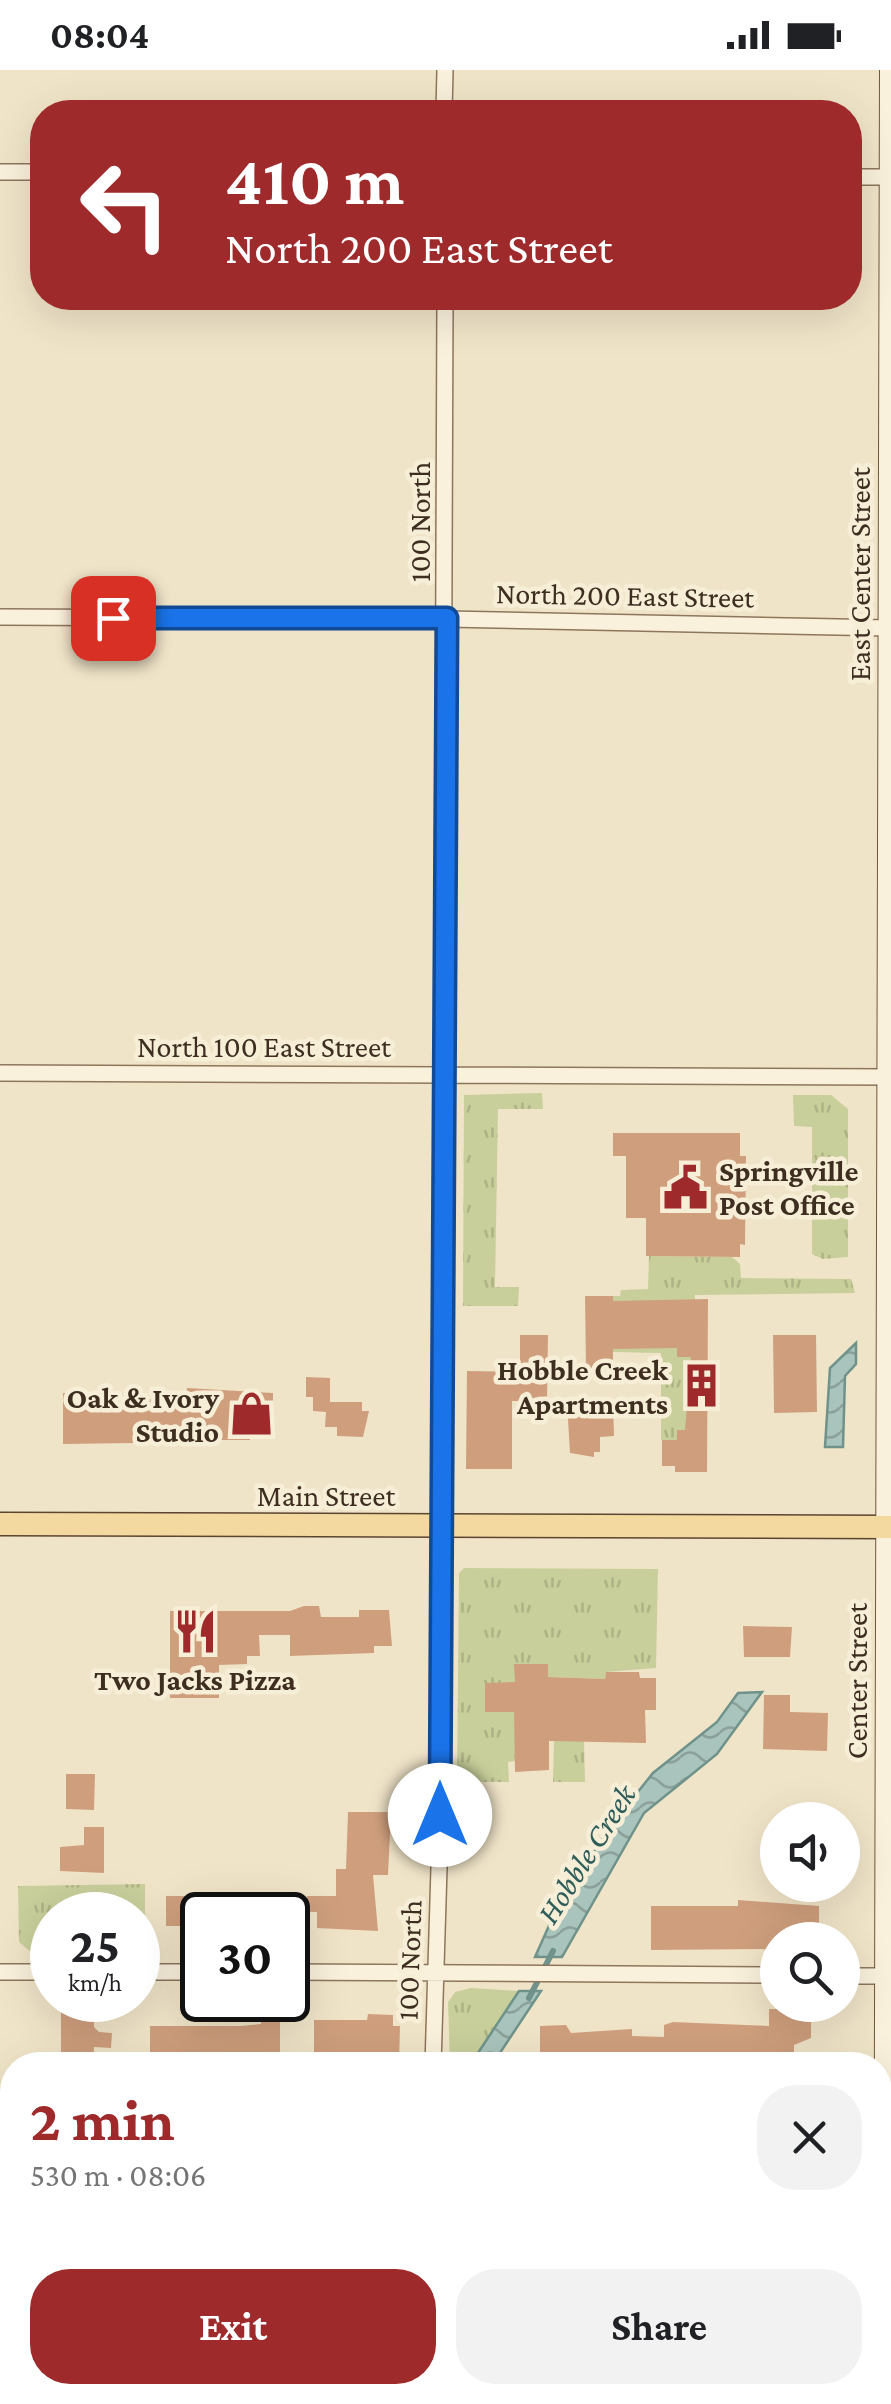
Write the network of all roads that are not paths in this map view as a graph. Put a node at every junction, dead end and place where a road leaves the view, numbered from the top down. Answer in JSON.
{"nodes":[{"id":1,"x":445,"y":70,"type":"edge"},
{"id":2,"x":890,"y":70,"type":"edge"},
{"id":3,"x":444,"y":100,"type":"edge"},
{"id":4,"x":0,"y":172,"type":"edge"},
{"id":5,"x":30,"y":172,"type":"edge"},
{"id":6,"x":862,"y":177,"type":"edge"},
{"id":7,"x":891,"y":177,"type":"edge"},
{"id":8,"x":445,"y":310,"type":"edge"},
{"id":9,"x":0,"y":617,"type":"edge"},
{"id":10,"x":447,"y":618,"type":"junction"},
{"id":11,"x":890,"y":628,"type":"edge"},
{"id":12,"x":0,"y":1073,"type":"edge"},
{"id":13,"x":443,"y":1075,"type":"junction"},
{"id":14,"x":889,"y":1078,"type":"edge"},
{"id":15,"x":0,"y":1524,"type":"edge"},
{"id":16,"x":440,"y":1526,"type":"junction"},
{"id":17,"x":889,"y":1527,"type":"edge"},
{"id":18,"x":0,"y":1972,"type":"edge"},
{"id":19,"x":30,"y":1972,"type":"edge"},
{"id":20,"x":310,"y":1972,"type":"edge"},
{"id":21,"x":438,"y":1972,"type":"junction"},
{"id":22,"x":760,"y":1975,"type":"edge"},
{"id":23,"x":860,"y":1976,"type":"edge"},
{"id":24,"x":888,"y":1976,"type":"edge"},
{"id":25,"x":434,"y":2052,"type":"edge"},
{"id":26,"x":887,"y":2052,"type":"edge"}],
"edges":[{"from":1,"to":3,"type":"street"},
{"from":2,"to":7,"type":"street","name":"East Center Street"},
{"from":4,"to":5,"type":"street"},
{"from":6,"to":7,"type":"street"},
{"from":7,"to":11,"type":"street","name":"East Center Street"},
{"from":8,"to":10,"type":"street","name":"100 North"},
{"from":9,"to":10,"type":"street","name":"North 200 East Street"},
{"from":10,"to":11,"type":"street","name":"North 200 East Street"},
{"from":10,"to":13,"type":"street","name":"100 North"},
{"from":11,"to":14,"type":"street","name":"East Center Street"},
{"from":12,"to":13,"type":"street","name":"North 100 East Street"},
{"from":13,"to":14,"type":"street","name":"North 100 East Street"},
{"from":13,"to":16,"type":"street","name":"100 North"},
{"from":14,"to":17,"type":"street","name":"Center Street"},
{"from":15,"to":16,"type":"main road","name":"Main Street"},
{"from":16,"to":17,"type":"main road","name":"Main Street"},
{"from":16,"to":21,"type":"street","name":"100 North"},
{"from":17,"to":24,"type":"street","name":"Center Street"},
{"from":18,"to":19,"type":"street"},
{"from":20,"to":21,"type":"street"},
{"from":21,"to":22,"type":"street"},
{"from":21,"to":25,"type":"street","name":"100 North"},
{"from":23,"to":24,"type":"street"},
{"from":24,"to":26,"type":"street","name":"Center Street"}]}
